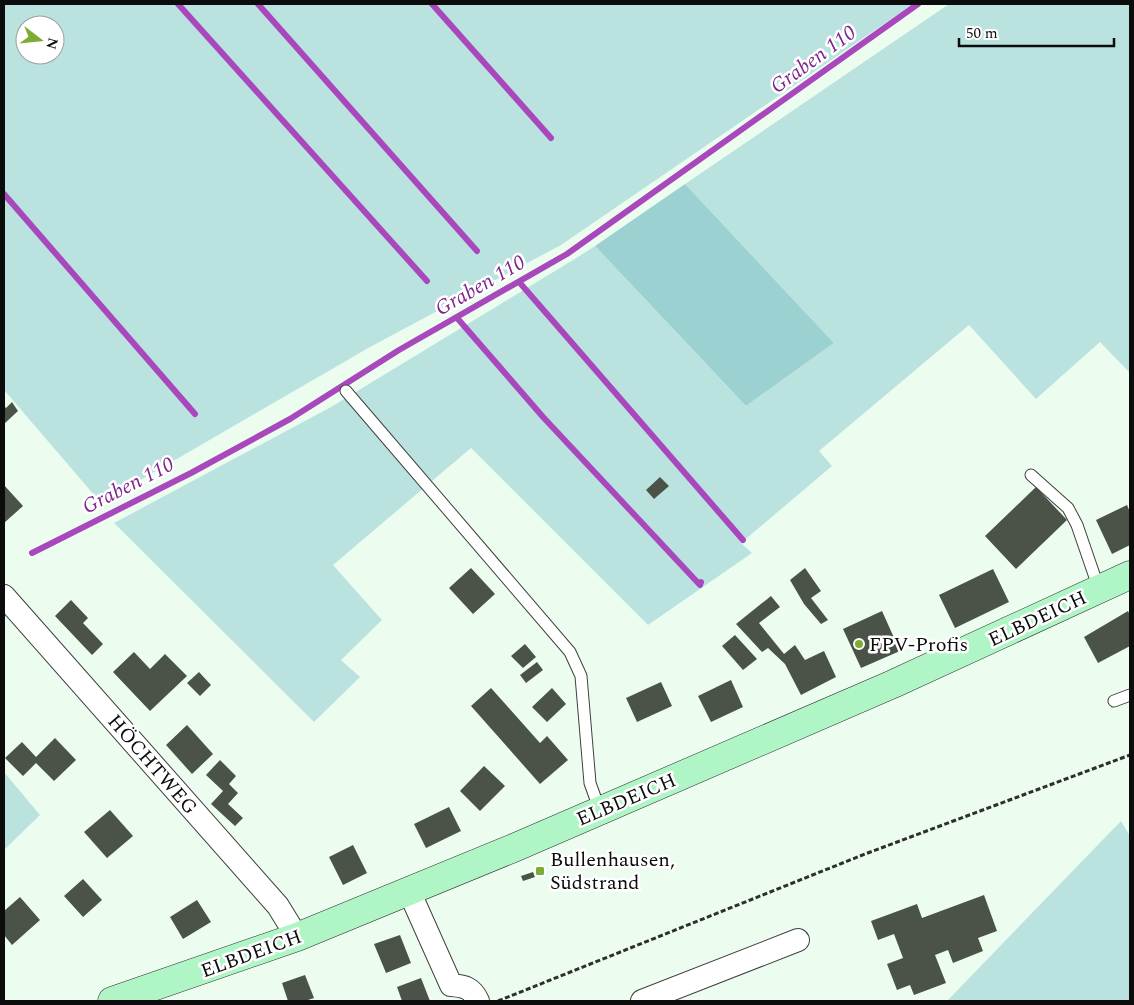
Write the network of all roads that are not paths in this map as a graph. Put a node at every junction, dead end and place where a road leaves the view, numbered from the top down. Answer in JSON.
{"nodes":[{"id":1,"x":346,"y":391,"type":"dead end"},
{"id":2,"x":1032,"y":475,"type":"dead end"},
{"id":3,"x":1130,"y":575,"type":"edge"},
{"id":4,"x":1099,"y":590,"type":"junction"},
{"id":5,"x":4,"y":596,"type":"edge"},
{"id":6,"x":1130,"y":695,"type":"edge"},
{"id":7,"x":1114,"y":701,"type":"dead end"},
{"id":8,"x":600,"y":811,"type":"junction"},
{"id":9,"x":409,"y":891,"type":"junction"},
{"id":10,"x":297,"y":937,"type":"junction"},
{"id":11,"x":798,"y":940,"type":"dead end"},
{"id":12,"x":454,"y":993,"type":"edge"},
{"id":13,"x":112,"y":1001,"type":"edge"},
{"id":14,"x":478,"y":1001,"type":"edge"},
{"id":15,"x":642,"y":1001,"type":"edge"}],
"edges":[{"from":1,"to":8,"type":"lane"},
{"from":2,"to":4,"type":"lane"},
{"from":3,"to":4,"type":"street","name":"ELBDEICH"},
{"from":4,"to":8,"type":"street","name":"ELBDEICH"},
{"from":5,"to":10,"type":"street","name":"HÖCHTWEG"},
{"from":6,"to":7,"type":"lane"},
{"from":8,"to":9,"type":"street","name":"ELBDEICH"},
{"from":9,"to":10,"type":"street","name":"ELBDEICH"},
{"from":9,"to":12,"type":"street"},
{"from":10,"to":13,"type":"street","name":"ELBDEICH"},
{"from":11,"to":15,"type":"street"},
{"from":12,"to":14,"type":"street"}]}
